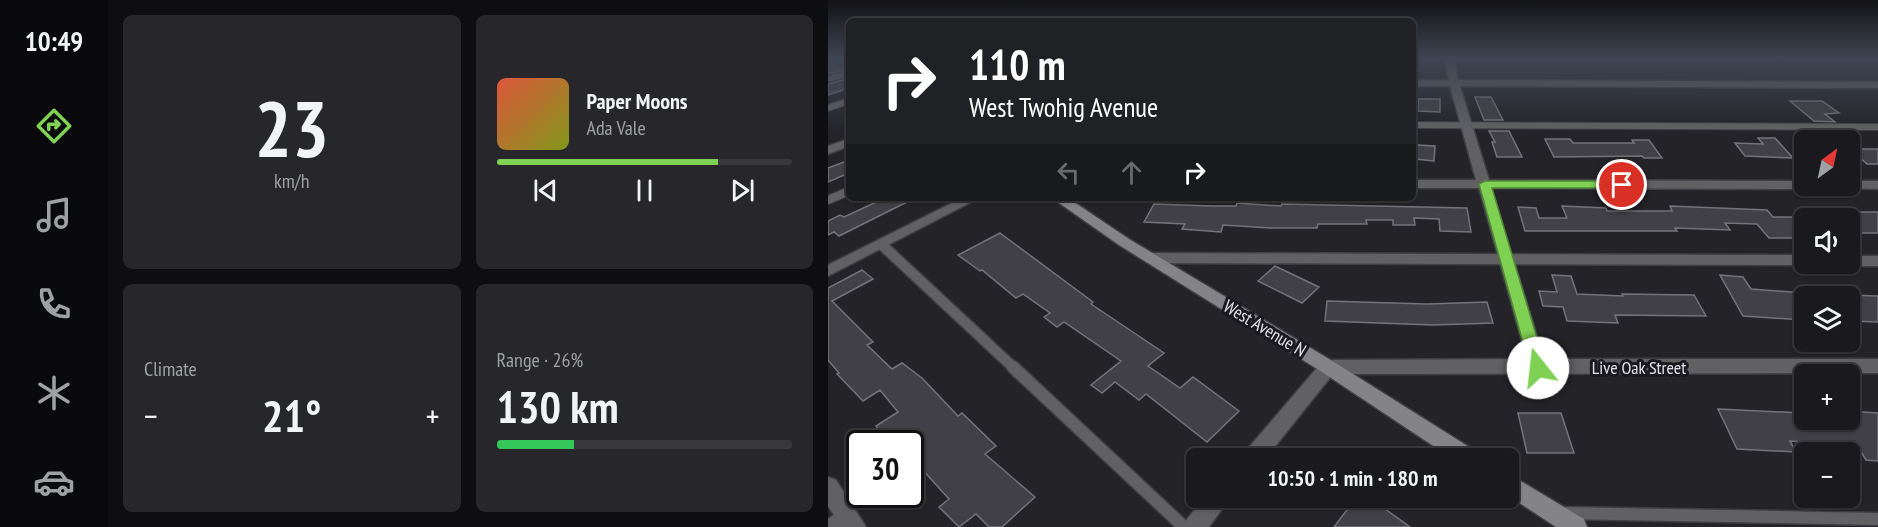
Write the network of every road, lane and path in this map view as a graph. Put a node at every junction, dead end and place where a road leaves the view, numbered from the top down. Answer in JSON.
{"nodes":[{"id":1,"x":1454,"y":83,"type":"edge"},
{"id":2,"x":1580,"y":84,"type":"edge"},
{"id":3,"x":1878,"y":85,"type":"edge"},
{"id":4,"x":846,"y":102,"type":"edge"},
{"id":5,"x":828,"y":108,"type":"edge"},
{"id":6,"x":1416,"y":125,"type":"edge"},
{"id":7,"x":1467,"y":125,"type":"junction"},
{"id":8,"x":1878,"y":127,"type":"edge"},
{"id":9,"x":846,"y":143,"type":"edge"},
{"id":10,"x":828,"y":150,"type":"edge"},
{"id":11,"x":1416,"y":184,"type":"edge"},
{"id":12,"x":1485,"y":184,"type":"junction"},
{"id":13,"x":1794,"y":185,"type":"edge"},
{"id":14,"x":1860,"y":185,"type":"edge"},
{"id":15,"x":1878,"y":185,"type":"edge"},
{"id":16,"x":846,"y":192,"type":"edge"},
{"id":17,"x":828,"y":200,"type":"edge"},
{"id":18,"x":966,"y":201,"type":"edge"},
{"id":19,"x":1064,"y":201,"type":"edge"},
{"id":20,"x":881,"y":244,"type":"junction"},
{"id":21,"x":1149,"y":258,"type":"junction"},
{"id":22,"x":1506,"y":258,"type":"junction"},
{"id":23,"x":1794,"y":260,"type":"edge"},
{"id":24,"x":1860,"y":261,"type":"edge"},
{"id":25,"x":1878,"y":261,"type":"edge"},
{"id":26,"x":828,"y":271,"type":"edge"},
{"id":27,"x":1878,"y":366,"type":"edge"},
{"id":28,"x":1328,"y":367,"type":"junction"},
{"id":29,"x":1538,"y":368,"type":"junction"},
{"id":30,"x":1261,"y":448,"type":"edge"},
{"id":31,"x":1453,"y":448,"type":"edge"},
{"id":32,"x":828,"y":487,"type":"edge"},
{"id":33,"x":1519,"y":490,"type":"edge"},
{"id":34,"x":1211,"y":508,"type":"edge"},
{"id":35,"x":1554,"y":513,"type":"junction"},
{"id":36,"x":1878,"y":519,"type":"edge"},
{"id":37,"x":847,"y":524,"type":"edge"},
{"id":38,"x":1184,"y":527,"type":"edge"},
{"id":39,"x":1195,"y":527,"type":"edge"},
{"id":40,"x":1576,"y":527,"type":"edge"}],
"edges":[{"from":1,"to":7,"type":"street"},
{"from":2,"to":3,"type":"street"},
{"from":4,"to":5,"type":"lane"},
{"from":6,"to":7,"type":"lane"},
{"from":7,"to":8,"type":"lane"},
{"from":7,"to":12,"type":"street"},
{"from":9,"to":10,"type":"street"},
{"from":11,"to":12,"type":"street"},
{"from":12,"to":13,"type":"street"},
{"from":12,"to":22,"type":"street"},
{"from":14,"to":15,"type":"street"},
{"from":16,"to":17,"type":"lane"},
{"from":18,"to":20,"type":"street"},
{"from":19,"to":21,"type":"main road","name":"West Avenue N"},
{"from":20,"to":26,"type":"street"},
{"from":20,"to":38,"type":"lane"},
{"from":21,"to":22,"type":"lane"},
{"from":21,"to":28,"type":"main road","name":"West Avenue N"},
{"from":22,"to":23,"type":"lane"},
{"from":22,"to":29,"type":"street"},
{"from":24,"to":25,"type":"lane"},
{"from":27,"to":29,"type":"street","name":"Live Oak Street"},
{"from":28,"to":29,"type":"street","name":"Live Oak Street"},
{"from":28,"to":30,"type":"street"},
{"from":28,"to":31,"type":"main road","name":"West Avenue N"},
{"from":32,"to":37,"type":"street"},
{"from":33,"to":35,"type":"main road"},
{"from":34,"to":39,"type":"street"},
{"from":35,"to":36,"type":"lane"},
{"from":35,"to":40,"type":"main road"}]}
